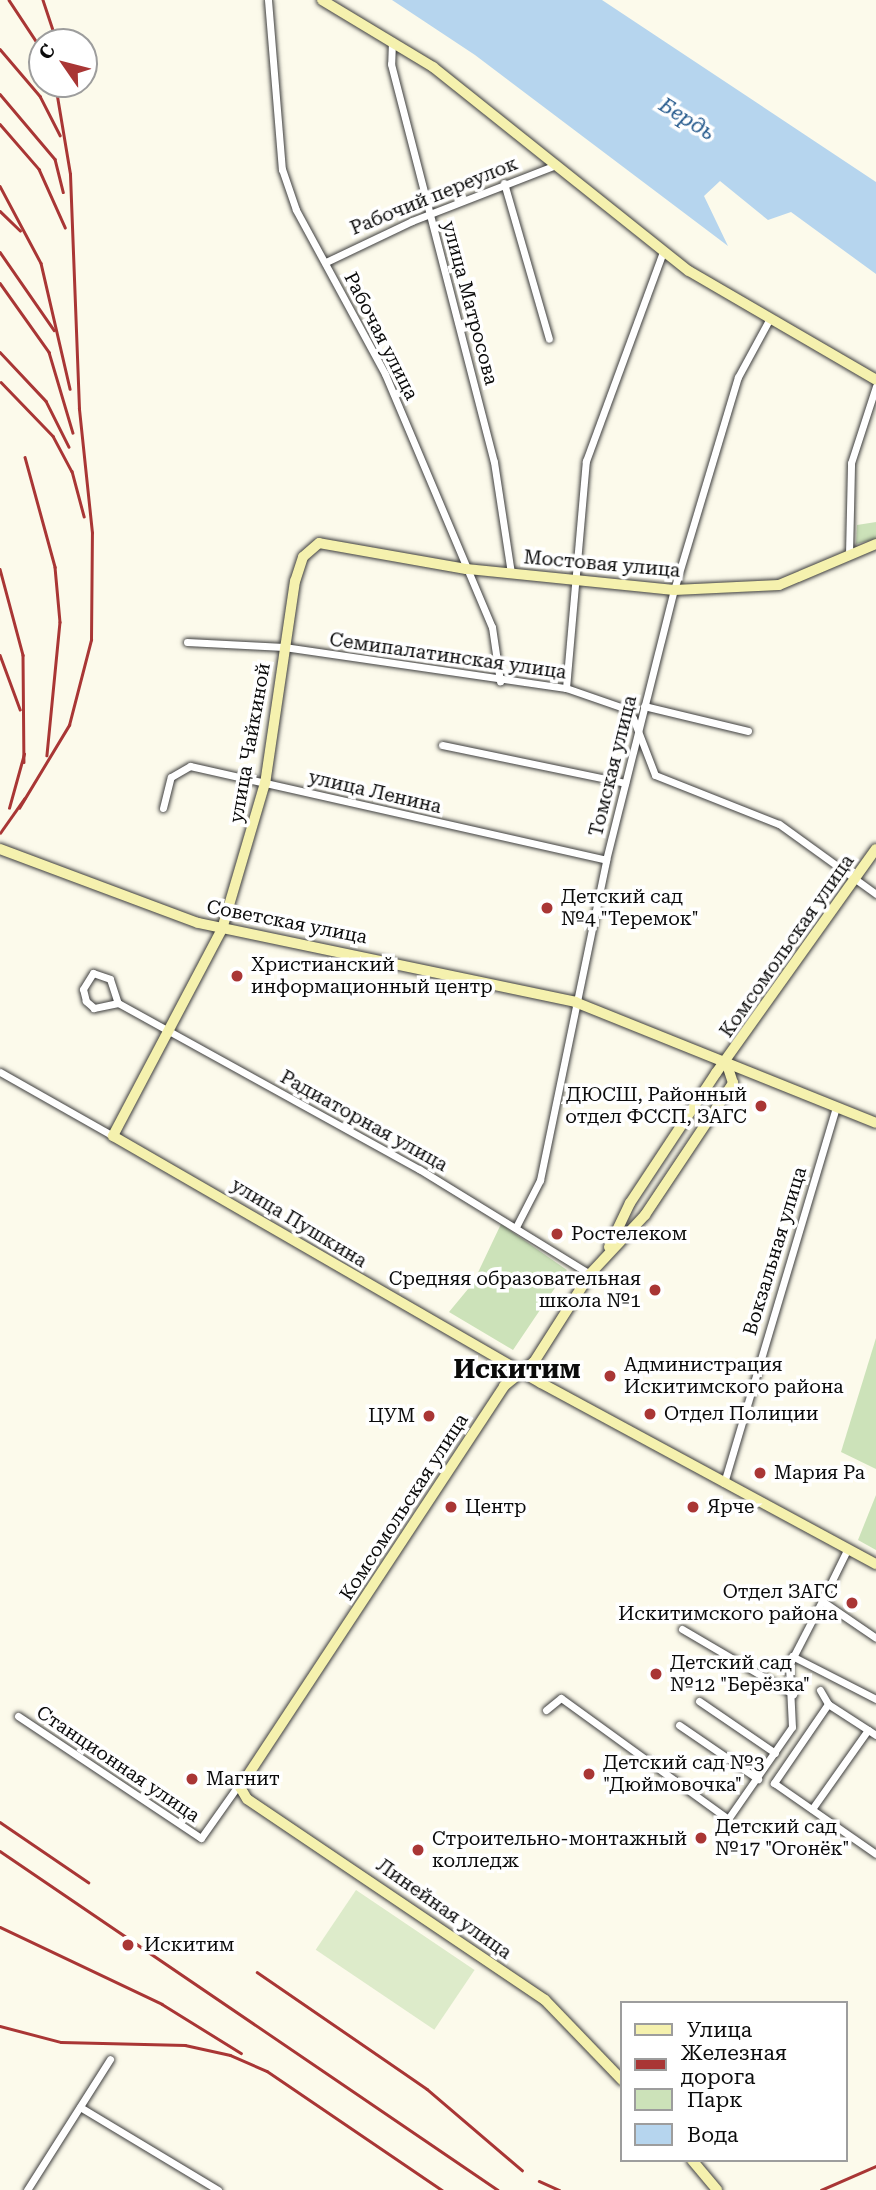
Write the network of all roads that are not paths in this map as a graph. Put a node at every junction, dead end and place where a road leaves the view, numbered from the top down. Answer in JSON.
{"nodes":[{"id":1,"x":268,"y":0,"type":"edge"},
{"id":2,"x":322,"y":0,"type":"edge"},
{"id":3,"x":392,"y":41,"type":"junction"},
{"id":4,"x":556,"y":165,"type":"junction"},
{"id":5,"x":504,"y":183,"type":"junction"},
{"id":6,"x":430,"y":214,"type":"junction"},
{"id":7,"x":663,"y":252,"type":"junction"},
{"id":8,"x":326,"y":262,"type":"junction"},
{"id":9,"x":769,"y":320,"type":"junction"},
{"id":10,"x":550,"y":339,"type":"dead end"},
{"id":11,"x":876,"y":380,"type":"edge"},
{"id":12,"x":876,"y":386,"type":"edge"},
{"id":13,"x":319,"y":543,"type":"joint"},
{"id":14,"x":876,"y":544,"type":"edge"},
{"id":15,"x":849,"y":554,"type":"junction"},
{"id":16,"x":466,"y":569,"type":"junction"},
{"id":17,"x":511,"y":573,"type":"junction"},
{"id":18,"x":577,"y":580,"type":"junction"},
{"id":19,"x":674,"y":590,"type":"junction"},
{"id":20,"x":187,"y":642,"type":"dead end"},
{"id":21,"x":284,"y":647,"type":"junction"},
{"id":22,"x":500,"y":681,"type":"junction"},
{"id":23,"x":566,"y":688,"type":"junction"},
{"id":24,"x":644,"y":706,"type":"junction"},
{"id":25,"x":748,"y":731,"type":"dead end"},
{"id":26,"x":638,"y":735,"type":"junction"},
{"id":27,"x":442,"y":745,"type":"dead end"},
{"id":28,"x":265,"y":783,"type":"junction"},
{"id":29,"x":625,"y":783,"type":"junction"},
{"id":30,"x":163,"y":808,"type":"dead end"},
{"id":31,"x":876,"y":849,"type":"edge"},
{"id":32,"x":5,"y":851,"type":"edge"},
{"id":33,"x":606,"y":860,"type":"junction"},
{"id":34,"x":856,"y":878,"type":"junction"},
{"id":35,"x":876,"y":894,"type":"edge"},
{"id":36,"x":222,"y":929,"type":"junction"},
{"id":37,"x":575,"y":1002,"type":"junction"},
{"id":38,"x":118,"y":1003,"type":"junction"},
{"id":39,"x":169,"y":1030,"type":"junction"},
{"id":40,"x":727,"y":1064,"type":"junction"},
{"id":41,"x":0,"y":1072,"type":"edge"},
{"id":42,"x":835,"y":1110,"type":"junction"},
{"id":43,"x":876,"y":1123,"type":"edge"},
{"id":44,"x":113,"y":1136,"type":"junction"},
{"id":45,"x":516,"y":1227,"type":"junction"},
{"id":46,"x":603,"y":1259,"type":"junction"},
{"id":47,"x":590,"y":1274,"type":"junction"},
{"id":48,"x":522,"y":1372,"type":"junction"},
{"id":49,"x":724,"y":1482,"type":"junction"},
{"id":50,"x":848,"y":1548,"type":"junction"},
{"id":51,"x":876,"y":1564,"type":"edge"},
{"id":52,"x":822,"y":1601,"type":"junction"},
{"id":53,"x":682,"y":1629,"type":"dead end"},
{"id":54,"x":876,"y":1638,"type":"edge"},
{"id":55,"x":792,"y":1656,"type":"junction"},
{"id":56,"x":820,"y":1690,"type":"dead end"},
{"id":57,"x":793,"y":1695,"type":"junction"},
{"id":58,"x":876,"y":1699,"type":"edge"},
{"id":59,"x":699,"y":1701,"type":"dead end"},
{"id":60,"x":828,"y":1704,"type":"junction"},
{"id":61,"x":546,"y":1710,"type":"dead end"},
{"id":62,"x":18,"y":1716,"type":"dead end"},
{"id":63,"x":679,"y":1725,"type":"dead end"},
{"id":64,"x":868,"y":1730,"type":"junction"},
{"id":65,"x":876,"y":1735,"type":"edge"},
{"id":66,"x":775,"y":1753,"type":"junction"},
{"id":67,"x":758,"y":1779,"type":"junction"},
{"id":68,"x":242,"y":1780,"type":"junction"},
{"id":69,"x":812,"y":1809,"type":"junction"},
{"id":70,"x":876,"y":1854,"type":"edge"},
{"id":71,"x":110,"y":2059,"type":"dead end"},
{"id":72,"x":620,"y":2078,"type":"edge"},
{"id":73,"x":80,"y":2107,"type":"junction"},
{"id":74,"x":694,"y":2162,"type":"edge"},
{"id":75,"x":27,"y":2190,"type":"edge"},
{"id":76,"x":218,"y":2190,"type":"edge"},
{"id":77,"x":718,"y":2190,"type":"edge"}],
"edges":[{"from":1,"to":8,"type":"street","name":"Рабочая улица"},
{"from":2,"to":3,"type":"main road"},
{"from":3,"to":4,"type":"main road"},
{"from":3,"to":6,"type":"street","name":"улица Матросова"},
{"from":4,"to":5,"type":"street","name":"Рабочий переулок"},
{"from":4,"to":7,"type":"main road"},
{"from":5,"to":6,"type":"street","name":"Рабочий переулок"},
{"from":5,"to":10,"type":"street"},
{"from":6,"to":8,"type":"street","name":"Рабочий переулок"},
{"from":6,"to":17,"type":"street","name":"улица Матросова"},
{"from":7,"to":9,"type":"main road"},
{"from":7,"to":18,"type":"street"},
{"from":8,"to":16,"type":"street","name":"Рабочая улица"},
{"from":9,"to":11,"type":"main road"},
{"from":9,"to":19,"type":"street","name":"Томская улица"},
{"from":12,"to":15,"type":"street"},
{"from":13,"to":16,"type":"main road","name":"Мостовая улица"},
{"from":13,"to":21,"type":"main road","name":"улица Чайкиной"},
{"from":14,"to":15,"type":"main road","name":"Мостовая улица"},
{"from":15,"to":19,"type":"main road","name":"Мостовая улица"},
{"from":16,"to":17,"type":"main road","name":"Мостовая улица"},
{"from":16,"to":22,"type":"street","name":"Рабочая улица"},
{"from":17,"to":18,"type":"main road","name":"Мостовая улица"},
{"from":18,"to":19,"type":"main road","name":"Мостовая улица"},
{"from":18,"to":23,"type":"street"},
{"from":19,"to":24,"type":"street","name":"Томская улица"},
{"from":20,"to":21,"type":"street","name":"Семипалатинская улица"},
{"from":21,"to":22,"type":"street","name":"Семипалатинская улица"},
{"from":21,"to":28,"type":"main road","name":"улица Чайкиной"},
{"from":22,"to":23,"type":"street","name":"Семипалатинская улица"},
{"from":23,"to":26,"type":"street","name":"Семипалатинская улица"},
{"from":24,"to":25,"type":"street"},
{"from":24,"to":26,"type":"street","name":"Томская улица"},
{"from":26,"to":29,"type":"street","name":"Томская улица"},
{"from":26,"to":34,"type":"street","name":"Семипалатинская улица"},
{"from":27,"to":29,"type":"street"},
{"from":28,"to":30,"type":"street","name":"улица Ленина"},
{"from":28,"to":33,"type":"street","name":"улица Ленина"},
{"from":28,"to":36,"type":"main road","name":"улица Чайкиной"},
{"from":29,"to":33,"type":"street","name":"Томская улица"},
{"from":31,"to":34,"type":"main road","name":"Комсомольская улица"},
{"from":32,"to":36,"type":"main road","name":"Советская улица"},
{"from":33,"to":37,"type":"street","name":"Томская улица"},
{"from":34,"to":35,"type":"street","name":"Семипалатинская улица"},
{"from":34,"to":40,"type":"main road","name":"Комсомольская улица"},
{"from":36,"to":37,"type":"main road","name":"Советская улица"},
{"from":36,"to":39,"type":"main road","name":"улица Чайкиной"},
{"from":37,"to":40,"type":"main road","name":"Советская улица"},
{"from":37,"to":45,"type":"street","name":"Томская улица"},
{"from":38,"to":38,"type":"street","name":"Радиаторная улица"},
{"from":38,"to":39,"type":"street","name":"Радиаторная улица"},
{"from":39,"to":44,"type":"main road","name":"улица Чайкиной"},
{"from":39,"to":45,"type":"street","name":"Радиаторная улица"},
{"from":40,"to":42,"type":"main road","name":"Советская улица"},
{"from":40,"to":46,"type":"main road","name":"Комсомольская улица"},
{"from":40,"to":46,"type":"main road","name":"Комсомольская улица"},
{"from":41,"to":44,"type":"street","name":"улица Пушкина"},
{"from":42,"to":43,"type":"main road","name":"Советская улица"},
{"from":42,"to":49,"type":"street","name":"Вокзальная улица"},
{"from":44,"to":48,"type":"main road","name":"улица Пушкина"},
{"from":45,"to":47,"type":"street","name":"Радиаторная улица"},
{"from":46,"to":47,"type":"main road","name":"Комсомольская улица"},
{"from":47,"to":48,"type":"main road","name":"Комсомольская улица"},
{"from":48,"to":49,"type":"main road","name":"улица Пушкина"},
{"from":48,"to":68,"type":"main road","name":"Комсомольская улица"},
{"from":49,"to":50,"type":"main road","name":"улица Пушкина"},
{"from":50,"to":51,"type":"main road","name":"улица Пушкина"},
{"from":50,"to":52,"type":"street"},
{"from":52,"to":54,"type":"street"},
{"from":52,"to":55,"type":"street"},
{"from":53,"to":57,"type":"street"},
{"from":55,"to":57,"type":"street"},
{"from":55,"to":58,"type":"street"},
{"from":56,"to":60,"type":"street"},
{"from":57,"to":66,"type":"street"},
{"from":59,"to":66,"type":"street"},
{"from":60,"to":64,"type":"street"},
{"from":60,"to":69,"type":"street"},
{"from":61,"to":67,"type":"street"},
{"from":62,"to":68,"type":"street","name":"Станционная улица"},
{"from":63,"to":67,"type":"street"},
{"from":64,"to":65,"type":"street"},
{"from":64,"to":69,"type":"street"},
{"from":66,"to":67,"type":"street"},
{"from":68,"to":72,"type":"main road","name":"Линейная улица"},
{"from":69,"to":70,"type":"street"},
{"from":71,"to":73,"type":"street"},
{"from":73,"to":75,"type":"street"},
{"from":73,"to":76,"type":"street"},
{"from":74,"to":77,"type":"main road"}]}
